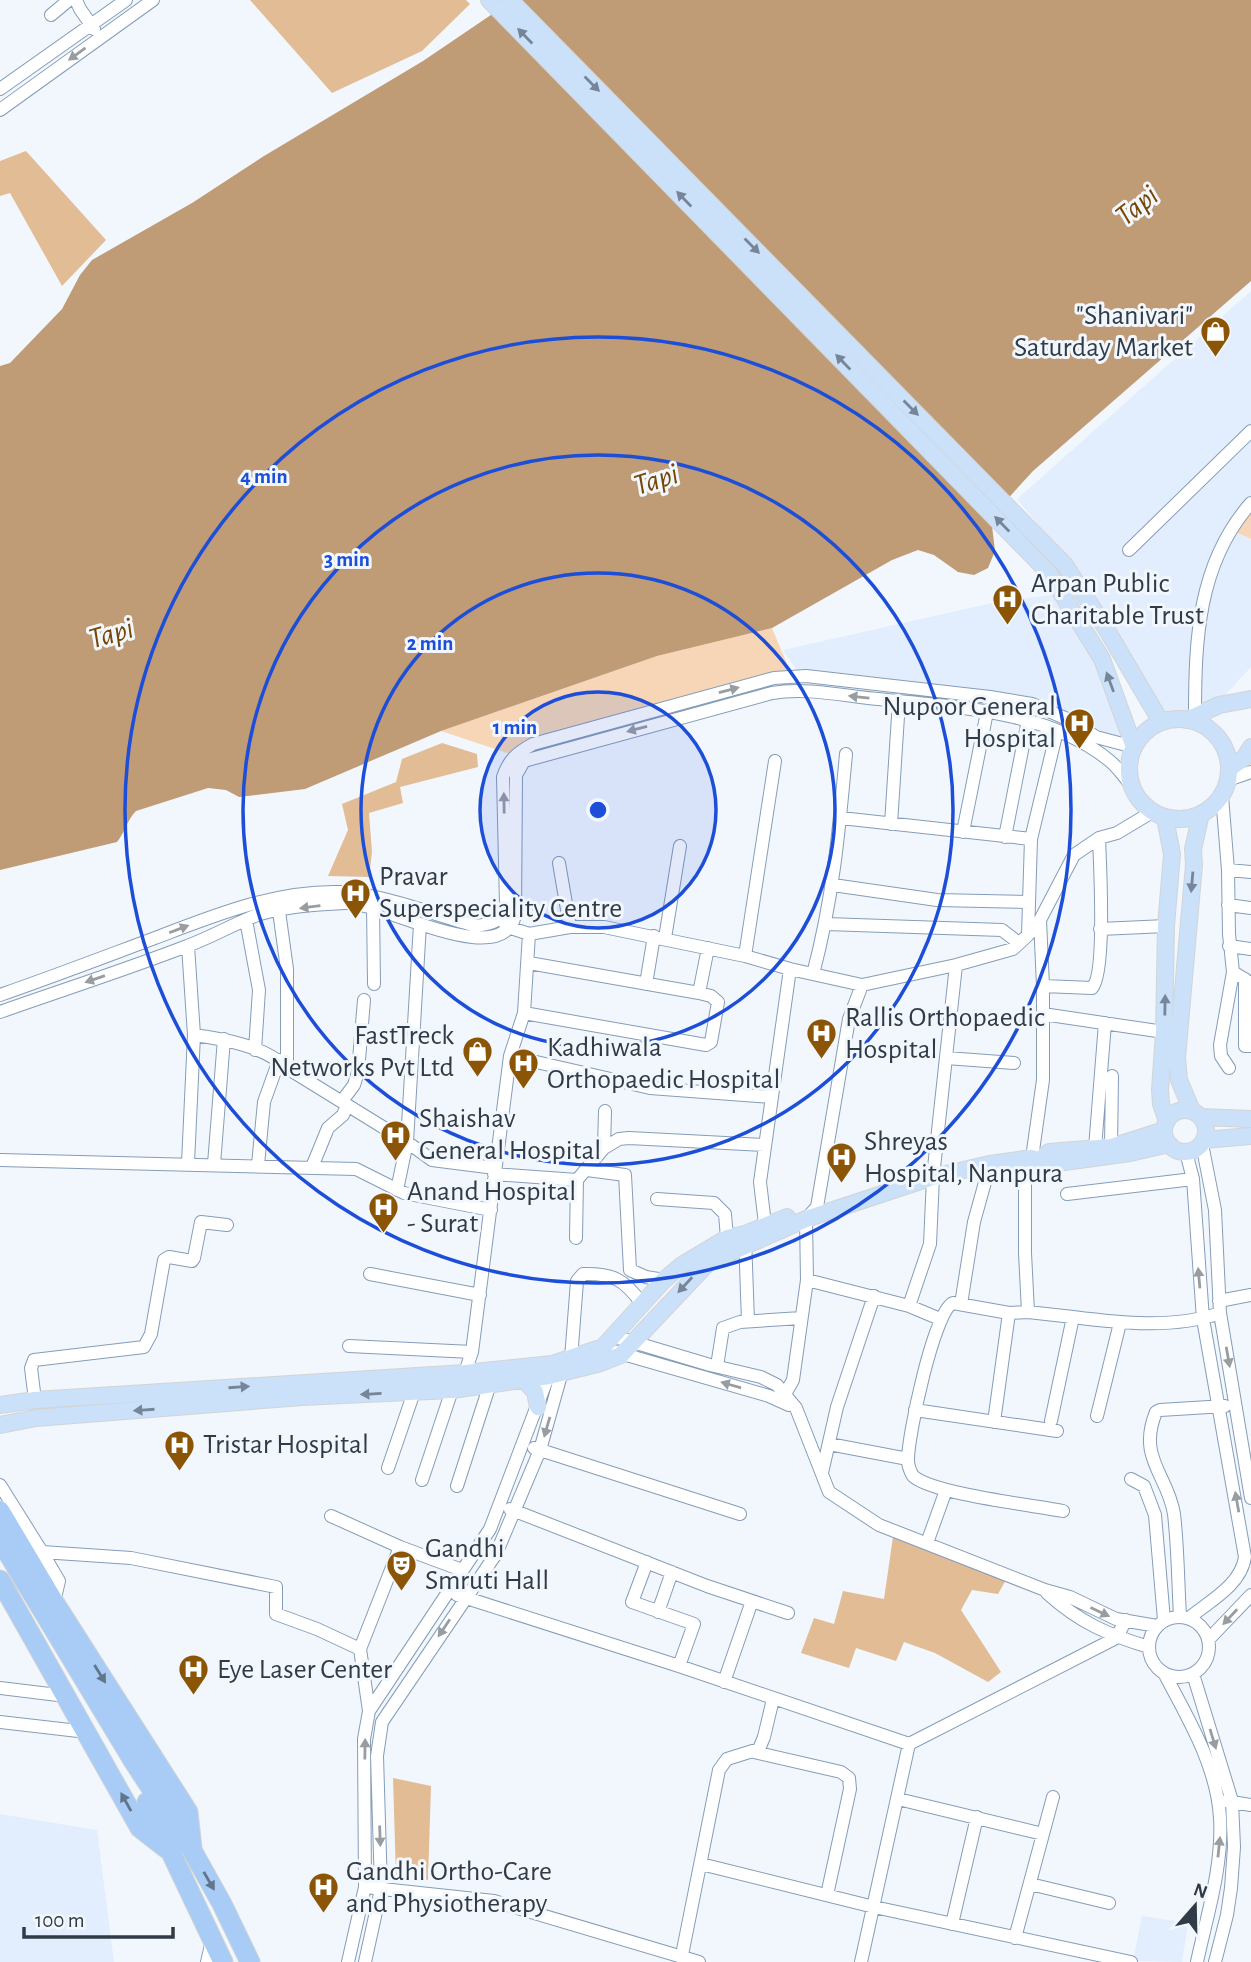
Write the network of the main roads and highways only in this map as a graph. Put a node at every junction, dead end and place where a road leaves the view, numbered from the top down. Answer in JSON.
{"nodes":[{"id":1,"x":489,"y":0,"type":"edge"},
{"id":2,"x":510,"y":0,"type":"edge"},
{"id":3,"x":1251,"y":699,"type":"edge"},
{"id":4,"x":1191,"y":717,"type":"junction"},
{"id":5,"x":1161,"y":722,"type":"junction"},
{"id":6,"x":1134,"y":747,"type":"junction"},
{"id":7,"x":1251,"y":747,"type":"edge"},
{"id":8,"x":1229,"y":774,"type":"junction"},
{"id":9,"x":1201,"y":814,"type":"junction"},
{"id":10,"x":1159,"y":815,"type":"junction"},
{"id":11,"x":1196,"y":1114,"type":"junction"},
{"id":12,"x":1251,"y":1119,"type":"edge"},
{"id":13,"x":1166,"y":1132,"type":"junction"},
{"id":14,"x":1251,"y":1136,"type":"edge"},
{"id":15,"x":1203,"y":1142,"type":"junction"},
{"id":16,"x":1032,"y":1159,"type":"junction"},
{"id":17,"x":818,"y":1212,"type":"junction"},
{"id":18,"x":745,"y":1240,"type":"junction"},
{"id":19,"x":559,"y":1367,"type":"junction"},
{"id":20,"x":524,"y":1380,"type":"junction"},
{"id":21,"x":459,"y":1384,"type":"junction"},
{"id":22,"x":0,"y":1405,"type":"edge"},
{"id":23,"x":538,"y":1407,"type":"road end"},
{"id":24,"x":0,"y":1425,"type":"edge"},
{"id":25,"x":0,"y":1511,"type":"edge"},
{"id":26,"x":0,"y":1540,"type":"edge"},
{"id":27,"x":0,"y":1550,"type":"edge"},
{"id":28,"x":0,"y":1580,"type":"edge"},
{"id":29,"x":155,"y":1805,"type":"junction"},
{"id":30,"x":170,"y":1852,"type":"junction"},
{"id":31,"x":192,"y":1852,"type":"junction"},
{"id":32,"x":223,"y":1962,"type":"edge"},
{"id":33,"x":250,"y":1962,"type":"edge"}],
"edges":[{"from":6,"to":1,"type":"main road","one_way":true},
{"from":2,"to":5,"type":"main road","one_way":true},
{"from":3,"to":4,"type":"main road"},
{"from":4,"to":5,"type":"main road"},
{"from":4,"to":8,"type":"main road"},
{"from":5,"to":6,"type":"main road"},
{"from":6,"to":10,"type":"main road"},
{"from":7,"to":8,"type":"main road"},
{"from":8,"to":9,"type":"main road"},
{"from":9,"to":10,"type":"main road"},
{"from":9,"to":11,"type":"main road","one_way":true},
{"from":13,"to":10,"type":"main road","one_way":true},
{"from":11,"to":12,"type":"main road"},
{"from":11,"to":13,"type":"main road"},
{"from":11,"to":15,"type":"main road"},
{"from":13,"to":15,"type":"main road"},
{"from":13,"to":16,"type":"main road"},
{"from":13,"to":16,"type":"main road"},
{"from":14,"to":15,"type":"main road"},
{"from":16,"to":17,"type":"main road"},
{"from":17,"to":18,"type":"main road"},
{"from":17,"to":18,"type":"main road"},
{"from":18,"to":19,"type":"main road"},
{"from":18,"to":19,"type":"main road","one_way":true},
{"from":19,"to":20,"type":"main road"},
{"from":19,"to":21,"type":"main road"},
{"from":20,"to":21,"type":"main road"},
{"from":20,"to":23,"type":"main road"},
{"from":22,"to":21,"type":"main road","one_way":true},
{"from":21,"to":24,"type":"main road","one_way":true},
{"from":25,"to":31,"type":"highway","one_way":true},
{"from":26,"to":29,"type":"highway"},
{"from":27,"to":29,"type":"highway"},
{"from":30,"to":28,"type":"highway","one_way":true},
{"from":29,"to":30,"type":"highway"},
{"from":29,"to":31,"type":"highway"},
{"from":30,"to":32,"type":"highway"},
{"from":31,"to":33,"type":"highway","one_way":true}]}
